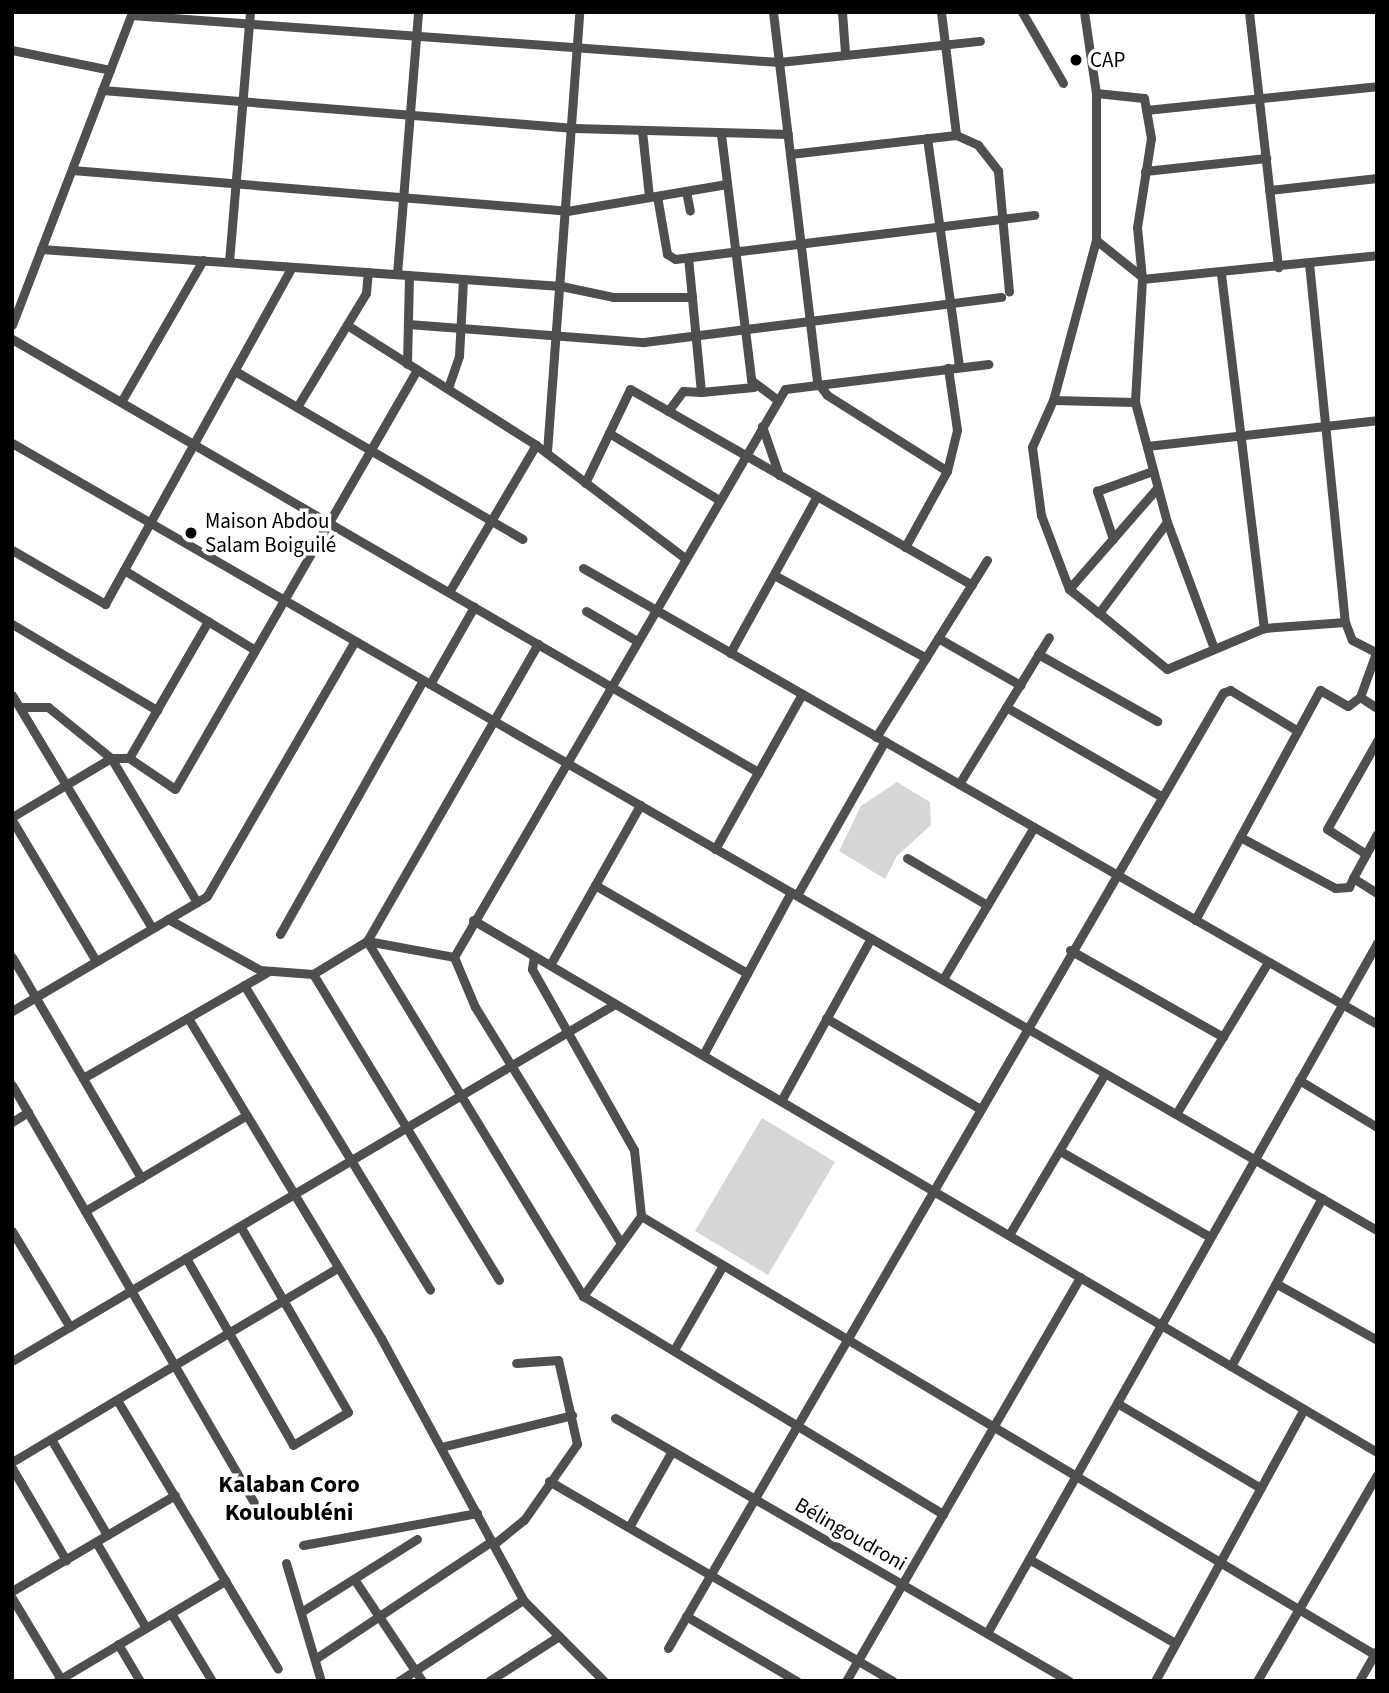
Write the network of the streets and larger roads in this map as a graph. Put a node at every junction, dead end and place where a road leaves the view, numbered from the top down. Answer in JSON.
{"nodes":[{"id":1,"x":250,"y":12,"type":"edge"},
{"id":2,"x":418,"y":12,"type":"edge"},
{"id":3,"x":579,"y":12,"type":"edge"},
{"id":4,"x":773,"y":12,"type":"edge"},
{"id":5,"x":842,"y":12,"type":"edge"},
{"id":6,"x":941,"y":12,"type":"edge"},
{"id":7,"x":1022,"y":12,"type":"edge"},
{"id":8,"x":1084,"y":12,"type":"edge"},
{"id":9,"x":1249,"y":12,"type":"edge"},
{"id":10,"x":131,"y":14,"type":"edge"},
{"id":11,"x":249,"y":23,"type":"junction"},
{"id":12,"x":416,"y":36,"type":"junction"},
{"id":13,"x":943,"y":41,"type":"junction"},
{"id":14,"x":980,"y":41,"type":"dead end"},
{"id":15,"x":577,"y":48,"type":"junction"},
{"id":16,"x":12,"y":50,"type":"edge"},
{"id":17,"x":845,"y":53,"type":"junction"},
{"id":18,"x":779,"y":62,"type":"junction"},
{"id":19,"x":110,"y":71,"type":"junction"},
{"id":20,"x":1063,"y":83,"type":"dead end"},
{"id":21,"x":1377,"y":86,"type":"edge"},
{"id":22,"x":102,"y":90,"type":"junction"},
{"id":23,"x":1096,"y":93,"type":"junction"},
{"id":24,"x":1259,"y":100,"type":"junction"},
{"id":25,"x":242,"y":104,"type":"junction"},
{"id":26,"x":1146,"y":110,"type":"junction"},
{"id":27,"x":410,"y":116,"type":"junction"},
{"id":28,"x":574,"y":128,"type":"junction"},
{"id":29,"x":642,"y":131,"type":"junction"},
{"id":30,"x":721,"y":134,"type":"junction"},
{"id":31,"x":788,"y":134,"type":"junction"},
{"id":32,"x":956,"y":135,"type":"junction"},
{"id":33,"x":927,"y":138,"type":"junction"},
{"id":34,"x":790,"y":154,"type":"junction"},
{"id":35,"x":1266,"y":158,"type":"junction"},
{"id":36,"x":72,"y":170,"type":"junction"},
{"id":37,"x":1145,"y":171,"type":"junction"},
{"id":38,"x":1377,"y":178,"type":"edge"},
{"id":39,"x":236,"y":182,"type":"junction"},
{"id":40,"x":727,"y":184,"type":"junction"},
{"id":41,"x":1269,"y":190,"type":"junction"},
{"id":42,"x":686,"y":191,"type":"junction"},
{"id":43,"x":653,"y":196,"type":"junction"},
{"id":44,"x":404,"y":198,"type":"junction"},
{"id":45,"x":567,"y":211,"type":"junction"},
{"id":46,"x":690,"y":211,"type":"dead end"},
{"id":47,"x":1034,"y":215,"type":"dead end"},
{"id":48,"x":1003,"y":218,"type":"junction"},
{"id":49,"x":939,"y":226,"type":"junction"},
{"id":50,"x":1096,"y":240,"type":"junction"},
{"id":51,"x":801,"y":242,"type":"junction"},
{"id":52,"x":41,"y":249,"type":"junction"},
{"id":53,"x":735,"y":250,"type":"junction"},
{"id":54,"x":1377,"y":255,"type":"edge"},
{"id":55,"x":688,"y":258,"type":"junction"},
{"id":56,"x":203,"y":260,"type":"junction"},
{"id":57,"x":229,"y":262,"type":"junction"},
{"id":58,"x":1309,"y":263,"type":"junction"},
{"id":59,"x":292,"y":267,"type":"junction"},
{"id":60,"x":1278,"y":267,"type":"junction"},
{"id":61,"x":368,"y":272,"type":"junction"},
{"id":62,"x":397,"y":274,"type":"junction"},
{"id":63,"x":1221,"y":274,"type":"junction"},
{"id":64,"x":409,"y":275,"type":"junction"},
{"id":65,"x":1142,"y":277,"type":"junction"},
{"id":66,"x":463,"y":279,"type":"junction"},
{"id":67,"x":561,"y":286,"type":"junction"},
{"id":68,"x":12,"y":293,"type":"edge"},
{"id":69,"x":23,"y":295,"type":"junction"},
{"id":70,"x":692,"y":297,"type":"junction"},
{"id":71,"x":950,"y":305,"type":"junction"},
{"id":72,"x":810,"y":323,"type":"junction"},
{"id":73,"x":408,"y":324,"type":"junction"},
{"id":74,"x":12,"y":325,"type":"edge"},
{"id":75,"x":346,"y":325,"type":"junction"},
{"id":76,"x":461,"y":328,"type":"junction"},
{"id":77,"x":745,"y":331,"type":"junction"},
{"id":78,"x":695,"y":335,"type":"junction"},
{"id":79,"x":556,"y":336,"type":"junction"},
{"id":80,"x":12,"y":339,"type":"edge"},
{"id":81,"x":407,"y":363,"type":"junction"},
{"id":82,"x":988,"y":364,"type":"dead end"},
{"id":83,"x":959,"y":367,"type":"junction"},
{"id":84,"x":948,"y":368,"type":"junction"},
{"id":85,"x":417,"y":370,"type":"junction"},
{"id":86,"x":235,"y":371,"type":"junction"},
{"id":87,"x":817,"y":382,"type":"junction"},
{"id":88,"x":754,"y":387,"type":"junction"},
{"id":89,"x":448,"y":388,"type":"junction"},
{"id":90,"x":701,"y":392,"type":"junction"},
{"id":91,"x":778,"y":400,"type":"junction"},
{"id":92,"x":1053,"y":400,"type":"junction"},
{"id":93,"x":121,"y":402,"type":"junction"},
{"id":94,"x":1135,"y":402,"type":"junction"},
{"id":95,"x":297,"y":407,"type":"junction"},
{"id":96,"x":668,"y":411,"type":"junction"},
{"id":97,"x":1377,"y":420,"type":"edge"},
{"id":98,"x":762,"y":426,"type":"junction"},
{"id":99,"x":1325,"y":426,"type":"junction"},
{"id":100,"x":609,"y":433,"type":"junction"},
{"id":101,"x":1241,"y":435,"type":"junction"},
{"id":102,"x":12,"y":443,"type":"edge"},
{"id":103,"x":194,"y":444,"type":"junction"},
{"id":104,"x":536,"y":445,"type":"junction"},
{"id":105,"x":1147,"y":446,"type":"junction"},
{"id":106,"x":371,"y":450,"type":"junction"},
{"id":107,"x":547,"y":452,"type":"junction"},
{"id":108,"x":745,"y":455,"type":"junction"},
{"id":109,"x":947,"y":471,"type":"junction"},
{"id":110,"x":1153,"y":471,"type":"junction"},
{"id":111,"x":779,"y":475,"type":"junction"},
{"id":112,"x":584,"y":483,"type":"junction"},
{"id":113,"x":1157,"y":488,"type":"junction"},
{"id":114,"x":817,"y":496,"type":"junction"},
{"id":115,"x":719,"y":500,"type":"junction"},
{"id":116,"x":491,"y":521,"type":"junction"},
{"id":117,"x":1167,"y":522,"type":"junction"},
{"id":118,"x":150,"y":523,"type":"junction"},
{"id":119,"x":329,"y":523,"type":"junction"},
{"id":120,"x":1113,"y":538,"type":"junction"},
{"id":121,"x":522,"y":539,"type":"dead end"},
{"id":122,"x":905,"y":547,"type":"junction"},
{"id":123,"x":12,"y":550,"type":"edge"},
{"id":124,"x":685,"y":558,"type":"junction"},
{"id":125,"x":987,"y":560,"type":"dead end"},
{"id":126,"x":583,"y":568,"type":"dead end"},
{"id":127,"x":124,"y":570,"type":"junction"},
{"id":128,"x":774,"y":575,"type":"junction"},
{"id":129,"x":972,"y":584,"type":"junction"},
{"id":130,"x":1069,"y":589,"type":"junction"},
{"id":131,"x":449,"y":592,"type":"junction"},
{"id":132,"x":284,"y":600,"type":"junction"},
{"id":133,"x":474,"y":607,"type":"junction"},
{"id":134,"x":655,"y":610,"type":"junction"},
{"id":135,"x":586,"y":611,"type":"dead end"},
{"id":136,"x":1100,"y":613,"type":"junction"},
{"id":137,"x":208,"y":621,"type":"junction"},
{"id":138,"x":1345,"y":622,"type":"junction"},
{"id":139,"x":12,"y":624,"type":"edge"},
{"id":140,"x":1264,"y":628,"type":"junction"},
{"id":141,"x":1049,"y":637,"type":"dead end"},
{"id":142,"x":938,"y":638,"type":"junction"},
{"id":143,"x":355,"y":641,"type":"junction"},
{"id":144,"x":637,"y":641,"type":"junction"},
{"id":145,"x":538,"y":644,"type":"junction"},
{"id":146,"x":1213,"y":646,"type":"junction"},
{"id":147,"x":255,"y":650,"type":"junction"},
{"id":148,"x":1376,"y":651,"type":"edge"},
{"id":149,"x":730,"y":653,"type":"junction"},
{"id":150,"x":1038,"y":654,"type":"junction"},
{"id":151,"x":926,"y":657,"type":"junction"},
{"id":152,"x":427,"y":682,"type":"junction"},
{"id":153,"x":1020,"y":685,"type":"junction"},
{"id":154,"x":610,"y":686,"type":"junction"},
{"id":155,"x":802,"y":694,"type":"junction"},
{"id":156,"x":12,"y":695,"type":"edge"},
{"id":157,"x":1360,"y":698,"type":"junction"},
{"id":158,"x":20,"y":707,"type":"junction"},
{"id":159,"x":1006,"y":707,"type":"junction"},
{"id":160,"x":1377,"y":708,"type":"edge"},
{"id":161,"x":157,"y":710,"type":"junction"},
{"id":162,"x":494,"y":721,"type":"junction"},
{"id":163,"x":1157,"y":721,"type":"dead end"},
{"id":164,"x":1298,"y":731,"type":"junction"},
{"id":165,"x":881,"y":739,"type":"junction"},
{"id":166,"x":1377,"y":741,"type":"edge"},
{"id":167,"x":111,"y":758,"type":"junction"},
{"id":168,"x":129,"y":758,"type":"junction"},
{"id":169,"x":566,"y":762,"type":"junction"},
{"id":170,"x":758,"y":772,"type":"junction"},
{"id":171,"x":959,"y":784,"type":"junction"},
{"id":172,"x":66,"y":785,"type":"junction"},
{"id":173,"x":1159,"y":795,"type":"junction"},
{"id":174,"x":640,"y":805,"type":"junction"},
{"id":175,"x":12,"y":819,"type":"edge"},
{"id":176,"x":1034,"y":827,"type":"junction"},
{"id":177,"x":1377,"y":834,"type":"edge"},
{"id":178,"x":1240,"y":837,"type":"junction"},
{"id":179,"x":715,"y":849,"type":"junction"},
{"id":180,"x":1366,"y":854,"type":"junction"},
{"id":181,"x":908,"y":858,"type":"dead end"},
{"id":182,"x":1114,"y":873,"type":"junction"},
{"id":183,"x":1353,"y":878,"type":"junction"},
{"id":184,"x":595,"y":885,"type":"junction"},
{"id":185,"x":794,"y":893,"type":"junction"},
{"id":186,"x":1377,"y":893,"type":"edge"},
{"id":187,"x":197,"y":902,"type":"junction"},
{"id":188,"x":987,"y":905,"type":"junction"},
{"id":189,"x":168,"y":919,"type":"junction"},
{"id":190,"x":473,"y":920,"type":"junction"},
{"id":191,"x":1195,"y":920,"type":"junction"},
{"id":192,"x":152,"y":928,"type":"junction"},
{"id":193,"x":280,"y":934,"type":"dead end"},
{"id":194,"x":871,"y":938,"type":"junction"},
{"id":195,"x":367,"y":941,"type":"junction"},
{"id":196,"x":1377,"y":943,"type":"edge"},
{"id":197,"x":1070,"y":950,"type":"junction"},
{"id":198,"x":534,"y":956,"type":"junction"},
{"id":199,"x":12,"y":957,"type":"edge"},
{"id":200,"x":454,"y":957,"type":"junction"},
{"id":201,"x":96,"y":961,"type":"junction"},
{"id":202,"x":1268,"y":962,"type":"junction"},
{"id":203,"x":550,"y":965,"type":"junction"},
{"id":204,"x":268,"y":971,"type":"junction"},
{"id":205,"x":747,"y":973,"type":"junction"},
{"id":206,"x":313,"y":974,"type":"junction"},
{"id":207,"x":943,"y":979,"type":"junction"},
{"id":208,"x":244,"y":985,"type":"junction"},
{"id":209,"x":36,"y":997,"type":"junction"},
{"id":210,"x":615,"y":1004,"type":"junction"},
{"id":211,"x":1342,"y":1004,"type":"junction"},
{"id":212,"x":12,"y":1012,"type":"edge"},
{"id":213,"x":188,"y":1018,"type":"junction"},
{"id":214,"x":827,"y":1018,"type":"junction"},
{"id":215,"x":1377,"y":1024,"type":"edge"},
{"id":216,"x":1026,"y":1027,"type":"junction"},
{"id":217,"x":568,"y":1032,"type":"junction"},
{"id":218,"x":1223,"y":1037,"type":"junction"},
{"id":219,"x":703,"y":1055,"type":"junction"},
{"id":220,"x":511,"y":1066,"type":"junction"},
{"id":221,"x":1105,"y":1073,"type":"junction"},
{"id":222,"x":83,"y":1079,"type":"junction"},
{"id":223,"x":1299,"y":1080,"type":"junction"},
{"id":224,"x":12,"y":1085,"type":"edge"},
{"id":225,"x":461,"y":1095,"type":"junction"},
{"id":226,"x":781,"y":1101,"type":"junction"},
{"id":227,"x":979,"y":1108,"type":"junction"},
{"id":228,"x":28,"y":1112,"type":"junction"},
{"id":229,"x":1176,"y":1114,"type":"junction"},
{"id":230,"x":247,"y":1115,"type":"junction"},
{"id":231,"x":12,"y":1122,"type":"edge"},
{"id":232,"x":407,"y":1127,"type":"junction"},
{"id":233,"x":1377,"y":1127,"type":"edge"},
{"id":234,"x":1060,"y":1151,"type":"junction"},
{"id":235,"x":1254,"y":1159,"type":"junction"},
{"id":236,"x":349,"y":1162,"type":"junction"},
{"id":237,"x":141,"y":1178,"type":"junction"},
{"id":238,"x":932,"y":1190,"type":"junction"},
{"id":239,"x":294,"y":1194,"type":"junction"},
{"id":240,"x":1322,"y":1198,"type":"junction"},
{"id":241,"x":85,"y":1211,"type":"junction"},
{"id":242,"x":641,"y":1216,"type":"junction"},
{"id":243,"x":240,"y":1226,"type":"junction"},
{"id":244,"x":1377,"y":1230,"type":"edge"},
{"id":245,"x":12,"y":1231,"type":"edge"},
{"id":246,"x":1009,"y":1235,"type":"junction"},
{"id":247,"x":1210,"y":1237,"type":"junction"},
{"id":248,"x":619,"y":1240,"type":"junction"},
{"id":249,"x":17,"y":1248,"type":"edge"},
{"id":250,"x":186,"y":1258,"type":"junction"},
{"id":251,"x":723,"y":1265,"type":"junction"},
{"id":252,"x":338,"y":1268,"type":"junction"},
{"id":253,"x":1080,"y":1277,"type":"junction"},
{"id":254,"x":499,"y":1280,"type":"dead end"},
{"id":255,"x":1277,"y":1284,"type":"junction"},
{"id":256,"x":131,"y":1290,"type":"junction"},
{"id":257,"x":430,"y":1290,"type":"dead end"},
{"id":258,"x":583,"y":1296,"type":"junction"},
{"id":259,"x":283,"y":1301,"type":"junction"},
{"id":260,"x":1161,"y":1325,"type":"junction"},
{"id":261,"x":70,"y":1327,"type":"junction"},
{"id":262,"x":229,"y":1333,"type":"junction"},
{"id":263,"x":846,"y":1339,"type":"junction"},
{"id":264,"x":1377,"y":1340,"type":"edge"},
{"id":265,"x":674,"y":1350,"type":"junction"},
{"id":266,"x":12,"y":1361,"type":"edge"},
{"id":267,"x":516,"y":1363,"type":"dead end"},
{"id":268,"x":175,"y":1365,"type":"junction"},
{"id":269,"x":1230,"y":1366,"type":"junction"},
{"id":270,"x":117,"y":1400,"type":"junction"},
{"id":271,"x":1116,"y":1403,"type":"junction"},
{"id":272,"x":1304,"y":1409,"type":"junction"},
{"id":273,"x":572,"y":1415,"type":"junction"},
{"id":274,"x":615,"y":1418,"type":"dead end"},
{"id":275,"x":796,"y":1425,"type":"junction"},
{"id":276,"x":993,"y":1427,"type":"junction"},
{"id":277,"x":51,"y":1439,"type":"junction"},
{"id":278,"x":442,"y":1447,"type":"junction"},
{"id":279,"x":672,"y":1451,"type":"junction"},
{"id":280,"x":1377,"y":1452,"type":"edge"},
{"id":281,"x":12,"y":1462,"type":"edge"},
{"id":282,"x":12,"y":1468,"type":"edge"},
{"id":283,"x":1377,"y":1475,"type":"edge"},
{"id":284,"x":1076,"y":1476,"type":"junction"},
{"id":285,"x":549,"y":1481,"type":"junction"},
{"id":286,"x":1261,"y":1488,"type":"junction"},
{"id":287,"x":174,"y":1495,"type":"junction"},
{"id":288,"x":754,"y":1499,"type":"junction"},
{"id":289,"x":254,"y":1502,"type":"dead end"},
{"id":290,"x":477,"y":1513,"type":"junction"},
{"id":291,"x":943,"y":1514,"type":"junction"},
{"id":292,"x":629,"y":1527,"type":"junction"},
{"id":293,"x":107,"y":1535,"type":"junction"},
{"id":294,"x":417,"y":1539,"type":"dead end"},
{"id":295,"x":96,"y":1542,"type":"junction"},
{"id":296,"x":493,"y":1543,"type":"junction"},
{"id":297,"x":303,"y":1545,"type":"dead end"},
{"id":298,"x":1029,"y":1559,"type":"junction"},
{"id":299,"x":66,"y":1560,"type":"junction"},
{"id":300,"x":1220,"y":1562,"type":"junction"},
{"id":301,"x":286,"y":1563,"type":"dead end"},
{"id":302,"x":710,"y":1575,"type":"junction"},
{"id":303,"x":354,"y":1579,"type":"junction"},
{"id":304,"x":225,"y":1581,"type":"junction"},
{"id":305,"x":902,"y":1584,"type":"junction"},
{"id":306,"x":12,"y":1591,"type":"edge"},
{"id":307,"x":12,"y":1598,"type":"edge"},
{"id":308,"x":523,"y":1600,"type":"junction"},
{"id":309,"x":1299,"y":1609,"type":"junction"},
{"id":310,"x":301,"y":1612,"type":"junction"},
{"id":311,"x":171,"y":1613,"type":"junction"},
{"id":312,"x":379,"y":1616,"type":"junction"},
{"id":313,"x":686,"y":1616,"type":"junction"},
{"id":314,"x":146,"y":1628,"type":"junction"},
{"id":315,"x":986,"y":1633,"type":"junction"},
{"id":316,"x":559,"y":1636,"type":"junction"},
{"id":317,"x":1175,"y":1643,"type":"junction"},
{"id":318,"x":118,"y":1644,"type":"junction"},
{"id":319,"x":668,"y":1648,"type":"dead end"},
{"id":320,"x":1376,"y":1654,"type":"edge"},
{"id":321,"x":315,"y":1659,"type":"junction"},
{"id":322,"x":858,"y":1660,"type":"junction"},
{"id":323,"x":278,"y":1669,"type":"dead end"},
{"id":324,"x":415,"y":1670,"type":"junction"},
{"id":325,"x":60,"y":1680,"type":"edge"},
{"id":326,"x":140,"y":1681,"type":"edge"},
{"id":327,"x":212,"y":1681,"type":"edge"},
{"id":328,"x":321,"y":1681,"type":"edge"},
{"id":329,"x":398,"y":1681,"type":"edge"},
{"id":330,"x":422,"y":1681,"type":"edge"},
{"id":331,"x":489,"y":1681,"type":"edge"},
{"id":332,"x":604,"y":1681,"type":"edge"},
{"id":333,"x":797,"y":1681,"type":"edge"},
{"id":334,"x":846,"y":1681,"type":"edge"},
{"id":335,"x":893,"y":1681,"type":"edge"},
{"id":336,"x":1069,"y":1681,"type":"edge"},
{"id":337,"x":1155,"y":1681,"type":"edge"},
{"id":338,"x":1257,"y":1681,"type":"edge"},
{"id":339,"x":1359,"y":1681,"type":"edge"}],
"edges":[{"from":1,"to":11,"type":"street"},
{"from":2,"to":12,"type":"street"},
{"from":3,"to":15,"type":"street"},
{"from":4,"to":18,"type":"street"},
{"from":5,"to":17,"type":"street"},
{"from":6,"to":13,"type":"street"},
{"from":7,"to":20,"type":"street"},
{"from":8,"to":23,"type":"street"},
{"from":9,"to":24,"type":"street"},
{"from":10,"to":11,"type":"street"},
{"from":10,"to":19,"type":"street"},
{"from":11,"to":12,"type":"street"},
{"from":11,"to":25,"type":"street"},
{"from":12,"to":15,"type":"street"},
{"from":12,"to":27,"type":"street"},
{"from":13,"to":14,"type":"street"},
{"from":13,"to":17,"type":"street"},
{"from":13,"to":32,"type":"street"},
{"from":15,"to":18,"type":"street"},
{"from":15,"to":28,"type":"street"},
{"from":16,"to":19,"type":"street"},
{"from":17,"to":18,"type":"street"},
{"from":18,"to":31,"type":"street"},
{"from":19,"to":22,"type":"street"},
{"from":21,"to":24,"type":"street"},
{"from":22,"to":25,"type":"street"},
{"from":22,"to":36,"type":"street"},
{"from":23,"to":26,"type":"street"},
{"from":23,"to":50,"type":"street"},
{"from":24,"to":26,"type":"street"},
{"from":24,"to":35,"type":"street"},
{"from":25,"to":27,"type":"street"},
{"from":25,"to":39,"type":"street"},
{"from":26,"to":37,"type":"street"},
{"from":27,"to":28,"type":"street"},
{"from":27,"to":44,"type":"street"},
{"from":28,"to":29,"type":"street"},
{"from":28,"to":45,"type":"street"},
{"from":29,"to":30,"type":"street"},
{"from":29,"to":43,"type":"street"},
{"from":30,"to":31,"type":"street"},
{"from":30,"to":40,"type":"street"},
{"from":31,"to":34,"type":"street"},
{"from":32,"to":33,"type":"street"},
{"from":32,"to":48,"type":"street"},
{"from":33,"to":34,"type":"street"},
{"from":33,"to":49,"type":"street"},
{"from":34,"to":51,"type":"street"},
{"from":35,"to":37,"type":"street"},
{"from":35,"to":41,"type":"street"},
{"from":36,"to":39,"type":"street"},
{"from":36,"to":52,"type":"street"},
{"from":37,"to":65,"type":"street"},
{"from":38,"to":41,"type":"street"},
{"from":39,"to":44,"type":"street"},
{"from":39,"to":57,"type":"street"},
{"from":40,"to":42,"type":"street"},
{"from":40,"to":53,"type":"street"},
{"from":41,"to":60,"type":"street"},
{"from":42,"to":43,"type":"street"},
{"from":42,"to":46,"type":"street"},
{"from":43,"to":45,"type":"street"},
{"from":43,"to":55,"type":"street"},
{"from":44,"to":45,"type":"street"},
{"from":44,"to":62,"type":"street"},
{"from":45,"to":67,"type":"street"},
{"from":47,"to":48,"type":"street"},
{"from":48,"to":49,"type":"street"},
{"from":48,"to":71,"type":"street"},
{"from":49,"to":51,"type":"street"},
{"from":49,"to":71,"type":"street"},
{"from":50,"to":65,"type":"street"},
{"from":50,"to":92,"type":"street"},
{"from":51,"to":53,"type":"street"},
{"from":51,"to":72,"type":"street"},
{"from":52,"to":56,"type":"street"},
{"from":52,"to":69,"type":"street"},
{"from":53,"to":55,"type":"street"},
{"from":53,"to":77,"type":"street"},
{"from":54,"to":58,"type":"street"},
{"from":55,"to":70,"type":"street"},
{"from":56,"to":57,"type":"street"},
{"from":56,"to":93,"type":"street"},
{"from":57,"to":59,"type":"street"},
{"from":58,"to":60,"type":"street"},
{"from":58,"to":99,"type":"street"},
{"from":59,"to":61,"type":"street"},
{"from":59,"to":86,"type":"street"},
{"from":60,"to":63,"type":"street"},
{"from":61,"to":62,"type":"street"},
{"from":61,"to":75,"type":"street"},
{"from":62,"to":64,"type":"street"},
{"from":63,"to":65,"type":"street"},
{"from":63,"to":101,"type":"street"},
{"from":64,"to":66,"type":"street"},
{"from":64,"to":73,"type":"street"},
{"from":65,"to":94,"type":"street"},
{"from":66,"to":67,"type":"street"},
{"from":66,"to":76,"type":"street"},
{"from":67,"to":70,"type":"street"},
{"from":67,"to":79,"type":"street"},
{"from":68,"to":69,"type":"street"},
{"from":69,"to":74,"type":"street"},
{"from":70,"to":78,"type":"street"},
{"from":71,"to":72,"type":"street"},
{"from":71,"to":83,"type":"street"},
{"from":72,"to":77,"type":"street"},
{"from":72,"to":87,"type":"street"},
{"from":73,"to":76,"type":"street"},
{"from":73,"to":81,"type":"street"},
{"from":75,"to":81,"type":"street"},
{"from":75,"to":95,"type":"street"},
{"from":76,"to":79,"type":"street"},
{"from":76,"to":89,"type":"street"},
{"from":77,"to":78,"type":"street"},
{"from":77,"to":88,"type":"street"},
{"from":78,"to":79,"type":"street"},
{"from":78,"to":90,"type":"street"},
{"from":79,"to":107,"type":"street"},
{"from":80,"to":93,"type":"street"},
{"from":81,"to":85,"type":"street"},
{"from":82,"to":83,"type":"street"},
{"from":83,"to":84,"type":"street"},
{"from":84,"to":87,"type":"street"},
{"from":84,"to":109,"type":"street"},
{"from":85,"to":89,"type":"street"},
{"from":85,"to":106,"type":"street"},
{"from":86,"to":95,"type":"street"},
{"from":86,"to":103,"type":"street"},
{"from":87,"to":91,"type":"street"},
{"from":87,"to":109,"type":"street"},
{"from":88,"to":90,"type":"street"},
{"from":88,"to":91,"type":"street"},
{"from":89,"to":104,"type":"street"},
{"from":90,"to":96,"type":"street"},
{"from":91,"to":98,"type":"street"},
{"from":92,"to":94,"type":"street"},
{"from":92,"to":130,"type":"street"},
{"from":93,"to":103,"type":"street"},
{"from":94,"to":105,"type":"street"},
{"from":95,"to":106,"type":"street"},
{"from":96,"to":100,"type":"street"},
{"from":96,"to":108,"type":"street"},
{"from":97,"to":99,"type":"street"},
{"from":98,"to":108,"type":"street"},
{"from":98,"to":111,"type":"street"},
{"from":99,"to":101,"type":"street"},
{"from":99,"to":138,"type":"street"},
{"from":100,"to":112,"type":"street"},
{"from":100,"to":115,"type":"street"},
{"from":101,"to":105,"type":"street"},
{"from":101,"to":140,"type":"street"},
{"from":102,"to":118,"type":"street"},
{"from":103,"to":118,"type":"street"},
{"from":103,"to":119,"type":"street"},
{"from":104,"to":107,"type":"street"},
{"from":104,"to":116,"type":"street"},
{"from":105,"to":110,"type":"street"},
{"from":106,"to":116,"type":"street"},
{"from":106,"to":119,"type":"street"},
{"from":107,"to":112,"type":"street"},
{"from":108,"to":111,"type":"street"},
{"from":108,"to":115,"type":"street"},
{"from":109,"to":122,"type":"street"},
{"from":110,"to":113,"type":"street"},
{"from":110,"to":120,"type":"street"},
{"from":111,"to":114,"type":"street"},
{"from":112,"to":124,"type":"street"},
{"from":113,"to":117,"type":"street"},
{"from":113,"to":120,"type":"street"},
{"from":114,"to":122,"type":"street"},
{"from":114,"to":128,"type":"street"},
{"from":115,"to":124,"type":"street"},
{"from":116,"to":121,"type":"street"},
{"from":116,"to":131,"type":"street"},
{"from":117,"to":136,"type":"street"},
{"from":117,"to":146,"type":"street"},
{"from":118,"to":127,"type":"street"},
{"from":118,"to":132,"type":"street"},
{"from":119,"to":131,"type":"street"},
{"from":119,"to":132,"type":"street"},
{"from":120,"to":130,"type":"street"},
{"from":122,"to":129,"type":"street"},
{"from":123,"to":127,"type":"street"},
{"from":124,"to":134,"type":"street"},
{"from":125,"to":129,"type":"street"},
{"from":126,"to":134,"type":"street"},
{"from":127,"to":137,"type":"street"},
{"from":128,"to":149,"type":"street"},
{"from":128,"to":151,"type":"street"},
{"from":129,"to":142,"type":"street"},
{"from":130,"to":136,"type":"street"},
{"from":131,"to":133,"type":"street"},
{"from":132,"to":143,"type":"street"},
{"from":132,"to":147,"type":"street"},
{"from":133,"to":145,"type":"street"},
{"from":133,"to":152,"type":"street"},
{"from":134,"to":144,"type":"street"},
{"from":134,"to":149,"type":"street"},
{"from":135,"to":144,"type":"street"},
{"from":136,"to":146,"type":"street"},
{"from":137,"to":147,"type":"street"},
{"from":137,"to":161,"type":"street"},
{"from":138,"to":140,"type":"street"},
{"from":138,"to":148,"type":"street"},
{"from":139,"to":161,"type":"street"},
{"from":140,"to":146,"type":"street"},
{"from":141,"to":150,"type":"street"},
{"from":142,"to":151,"type":"street"},
{"from":142,"to":153,"type":"street"},
{"from":143,"to":152,"type":"street"},
{"from":143,"to":187,"type":"street"},
{"from":144,"to":154,"type":"street"},
{"from":145,"to":154,"type":"street"},
{"from":145,"to":162,"type":"street"},
{"from":147,"to":168,"type":"street"},
{"from":148,"to":157,"type":"street"},
{"from":149,"to":155,"type":"street"},
{"from":150,"to":153,"type":"street"},
{"from":150,"to":163,"type":"street"},
{"from":151,"to":165,"type":"street"},
{"from":152,"to":162,"type":"street"},
{"from":152,"to":193,"type":"street"},
{"from":153,"to":159,"type":"street"},
{"from":154,"to":169,"type":"street"},
{"from":154,"to":170,"type":"street"},
{"from":155,"to":165,"type":"street"},
{"from":155,"to":170,"type":"street"},
{"from":156,"to":158,"type":"street"},
{"from":157,"to":160,"type":"street"},
{"from":157,"to":164,"type":"street"},
{"from":158,"to":167,"type":"street"},
{"from":158,"to":172,"type":"street"},
{"from":159,"to":171,"type":"street"},
{"from":159,"to":173,"type":"street"},
{"from":161,"to":168,"type":"street"},
{"from":162,"to":169,"type":"street"},
{"from":162,"to":195,"type":"street"},
{"from":164,"to":173,"type":"street"},
{"from":164,"to":178,"type":"street"},
{"from":165,"to":171,"type":"street"},
{"from":165,"to":185,"type":"street"},
{"from":166,"to":180,"type":"street"},
{"from":167,"to":168,"type":"street"},
{"from":167,"to":172,"type":"street"},
{"from":167,"to":187,"type":"street"},
{"from":169,"to":174,"type":"street"},
{"from":169,"to":190,"type":"street"},
{"from":170,"to":179,"type":"street"},
{"from":171,"to":176,"type":"street"},
{"from":172,"to":175,"type":"street"},
{"from":172,"to":192,"type":"street"},
{"from":173,"to":182,"type":"street"},
{"from":174,"to":179,"type":"street"},
{"from":174,"to":184,"type":"street"},
{"from":175,"to":201,"type":"street"},
{"from":176,"to":182,"type":"street"},
{"from":176,"to":188,"type":"street"},
{"from":177,"to":180,"type":"street"},
{"from":178,"to":183,"type":"street"},
{"from":178,"to":191,"type":"street"},
{"from":179,"to":185,"type":"street"},
{"from":180,"to":183,"type":"street"},
{"from":181,"to":188,"type":"street"},
{"from":182,"to":191,"type":"street"},
{"from":182,"to":197,"type":"street"},
{"from":183,"to":186,"type":"street"},
{"from":184,"to":203,"type":"street"},
{"from":184,"to":205,"type":"street"},
{"from":185,"to":194,"type":"street"},
{"from":185,"to":205,"type":"street"},
{"from":187,"to":189,"type":"street"},
{"from":188,"to":207,"type":"street"},
{"from":189,"to":192,"type":"street"},
{"from":189,"to":204,"type":"street"},
{"from":190,"to":198,"type":"street"},
{"from":190,"to":200,"type":"street"},
{"from":191,"to":202,"type":"street"},
{"from":192,"to":201,"type":"street"},
{"from":194,"to":207,"type":"street"},
{"from":194,"to":214,"type":"street"},
{"from":195,"to":200,"type":"street"},
{"from":195,"to":206,"type":"street"},
{"from":195,"to":225,"type":"street"},
{"from":196,"to":211,"type":"street"},
{"from":197,"to":216,"type":"street"},
{"from":197,"to":218,"type":"street"},
{"from":198,"to":203,"type":"street"},
{"from":198,"to":217,"type":"street"},
{"from":199,"to":209,"type":"street"},
{"from":200,"to":220,"type":"street"},
{"from":201,"to":209,"type":"street"},
{"from":202,"to":211,"type":"street"},
{"from":202,"to":218,"type":"street"},
{"from":203,"to":210,"type":"street"},
{"from":204,"to":206,"type":"street"},
{"from":204,"to":208,"type":"street"},
{"from":205,"to":219,"type":"street"},
{"from":206,"to":232,"type":"street"},
{"from":207,"to":216,"type":"street"},
{"from":208,"to":213,"type":"street"},
{"from":208,"to":236,"type":"street"},
{"from":209,"to":212,"type":"street"},
{"from":209,"to":222,"type":"street"},
{"from":210,"to":217,"type":"street"},
{"from":210,"to":219,"type":"street"},
{"from":211,"to":215,"type":"street"},
{"from":211,"to":223,"type":"street"},
{"from":213,"to":222,"type":"street"},
{"from":213,"to":230,"type":"street"},
{"from":214,"to":226,"type":"street"},
{"from":214,"to":227,"type":"street"},
{"from":216,"to":221,"type":"street"},
{"from":216,"to":227,"type":"street"},
{"from":217,"to":220,"type":"street"},
{"from":217,"to":242,"type":"street"},
{"from":218,"to":229,"type":"street"},
{"from":219,"to":226,"type":"street"},
{"from":220,"to":225,"type":"street"},
{"from":220,"to":248,"type":"street"},
{"from":221,"to":229,"type":"street"},
{"from":221,"to":234,"type":"street"},
{"from":222,"to":237,"type":"street"},
{"from":223,"to":233,"type":"street"},
{"from":223,"to":235,"type":"street"},
{"from":224,"to":228,"type":"street"},
{"from":225,"to":232,"type":"street"},
{"from":225,"to":258,"type":"street"},
{"from":226,"to":238,"type":"street"},
{"from":227,"to":238,"type":"street"},
{"from":228,"to":231,"type":"street"},
{"from":228,"to":241,"type":"street"},
{"from":229,"to":235,"type":"street"},
{"from":230,"to":237,"type":"street"},
{"from":230,"to":239,"type":"street"},
{"from":232,"to":236,"type":"street"},
{"from":232,"to":254,"type":"street"},
{"from":234,"to":246,"type":"street"},
{"from":234,"to":247,"type":"street"},
{"from":235,"to":240,"type":"street"},
{"from":235,"to":247,"type":"street"},
{"from":236,"to":239,"type":"street"},
{"from":236,"to":257,"type":"street"},
{"from":237,"to":241,"type":"street"},
{"from":238,"to":246,"type":"street"},
{"from":238,"to":263,"type":"street"},
{"from":239,"to":243,"type":"street"},
{"from":239,"to":252,"type":"street"},
{"from":240,"to":244,"type":"street"},
{"from":240,"to":255,"type":"street"},
{"from":241,"to":256,"type":"street"},
{"from":242,"to":248,"type":"street"},
{"from":242,"to":251,"type":"street"},
{"from":243,"to":250,"type":"street"},
{"from":243,"to":259,"type":"street"},
{"from":245,"to":249,"type":"street"},
{"from":246,"to":253,"type":"street"},
{"from":247,"to":260,"type":"street"},
{"from":248,"to":258,"type":"street"},
{"from":249,"to":261,"type":"street"},
{"from":250,"to":256,"type":"street"},
{"from":250,"to":262,"type":"street"},
{"from":251,"to":263,"type":"street"},
{"from":251,"to":265,"type":"street"},
{"from":252,"to":259,"type":"street"},
{"from":252,"to":278,"type":"street"},
{"from":253,"to":260,"type":"street"},
{"from":253,"to":276,"type":"street"},
{"from":255,"to":264,"type":"street"},
{"from":255,"to":269,"type":"street"},
{"from":256,"to":261,"type":"street"},
{"from":256,"to":268,"type":"street"},
{"from":258,"to":265,"type":"street"},
{"from":259,"to":262,"type":"street"},
{"from":259,"to":262,"type":"street"},
{"from":260,"to":269,"type":"street"},
{"from":260,"to":271,"type":"street"},
{"from":261,"to":266,"type":"street"},
{"from":262,"to":268,"type":"street"},
{"from":263,"to":275,"type":"street"},
{"from":263,"to":276,"type":"street"},
{"from":265,"to":275,"type":"street"},
{"from":267,"to":273,"type":"street"},
{"from":268,"to":270,"type":"street"},
{"from":268,"to":289,"type":"street"},
{"from":269,"to":272,"type":"street"},
{"from":270,"to":277,"type":"street"},
{"from":270,"to":287,"type":"street"},
{"from":271,"to":284,"type":"street"},
{"from":271,"to":286,"type":"street"},
{"from":272,"to":280,"type":"street"},
{"from":272,"to":286,"type":"street"},
{"from":273,"to":278,"type":"street"},
{"from":273,"to":285,"type":"street"},
{"from":274,"to":279,"type":"street","name":"Bélingoudroni"},
{"from":275,"to":288,"type":"street"},
{"from":275,"to":291,"type":"street"},
{"from":276,"to":284,"type":"street"},
{"from":276,"to":291,"type":"street"},
{"from":277,"to":281,"type":"street"},
{"from":277,"to":293,"type":"street"},
{"from":278,"to":290,"type":"street"},
{"from":279,"to":288,"type":"street","name":"Bélingoudroni"},
{"from":279,"to":292,"type":"street"},
{"from":282,"to":299,"type":"street"},
{"from":283,"to":309,"type":"street"},
{"from":284,"to":298,"type":"street"},
{"from":284,"to":300,"type":"street"},
{"from":285,"to":292,"type":"street"},
{"from":285,"to":296,"type":"street"},
{"from":286,"to":300,"type":"street"},
{"from":287,"to":293,"type":"street"},
{"from":287,"to":304,"type":"street"},
{"from":288,"to":302,"type":"street"},
{"from":288,"to":305,"type":"street","name":"Bélingoudroni"},
{"from":290,"to":296,"type":"street"},
{"from":290,"to":297,"type":"street"},
{"from":291,"to":305,"type":"street"},
{"from":292,"to":302,"type":"street"},
{"from":293,"to":295,"type":"street"},
{"from":294,"to":303,"type":"street"},
{"from":295,"to":299,"type":"street"},
{"from":295,"to":314,"type":"street"},
{"from":296,"to":308,"type":"street"},
{"from":296,"to":312,"type":"street"},
{"from":298,"to":315,"type":"street"},
{"from":298,"to":317,"type":"street"},
{"from":299,"to":306,"type":"street"},
{"from":300,"to":309,"type":"street"},
{"from":300,"to":317,"type":"street"},
{"from":301,"to":310,"type":"street"},
{"from":302,"to":313,"type":"street"},
{"from":302,"to":322,"type":"street"},
{"from":303,"to":310,"type":"street"},
{"from":303,"to":312,"type":"street"},
{"from":304,"to":311,"type":"street"},
{"from":304,"to":323,"type":"street"},
{"from":305,"to":315,"type":"street","name":"Bélingoudroni"},
{"from":305,"to":322,"type":"street"},
{"from":307,"to":325,"type":"street"},
{"from":308,"to":316,"type":"street"},
{"from":308,"to":324,"type":"street"},
{"from":309,"to":320,"type":"street"},
{"from":309,"to":338,"type":"street"},
{"from":310,"to":321,"type":"street"},
{"from":311,"to":314,"type":"street"},
{"from":311,"to":327,"type":"street"},
{"from":312,"to":321,"type":"street"},
{"from":312,"to":324,"type":"street"},
{"from":313,"to":319,"type":"street"},
{"from":313,"to":333,"type":"street"},
{"from":314,"to":318,"type":"street"},
{"from":315,"to":336,"type":"street","name":"Bélingoudroni"},
{"from":316,"to":331,"type":"street"},
{"from":316,"to":332,"type":"street"},
{"from":317,"to":337,"type":"street"},
{"from":318,"to":325,"type":"street"},
{"from":318,"to":326,"type":"street"},
{"from":320,"to":339,"type":"street"},
{"from":321,"to":328,"type":"street"},
{"from":322,"to":334,"type":"street"},
{"from":322,"to":335,"type":"street"},
{"from":324,"to":329,"type":"street"},
{"from":324,"to":330,"type":"street"}]}
